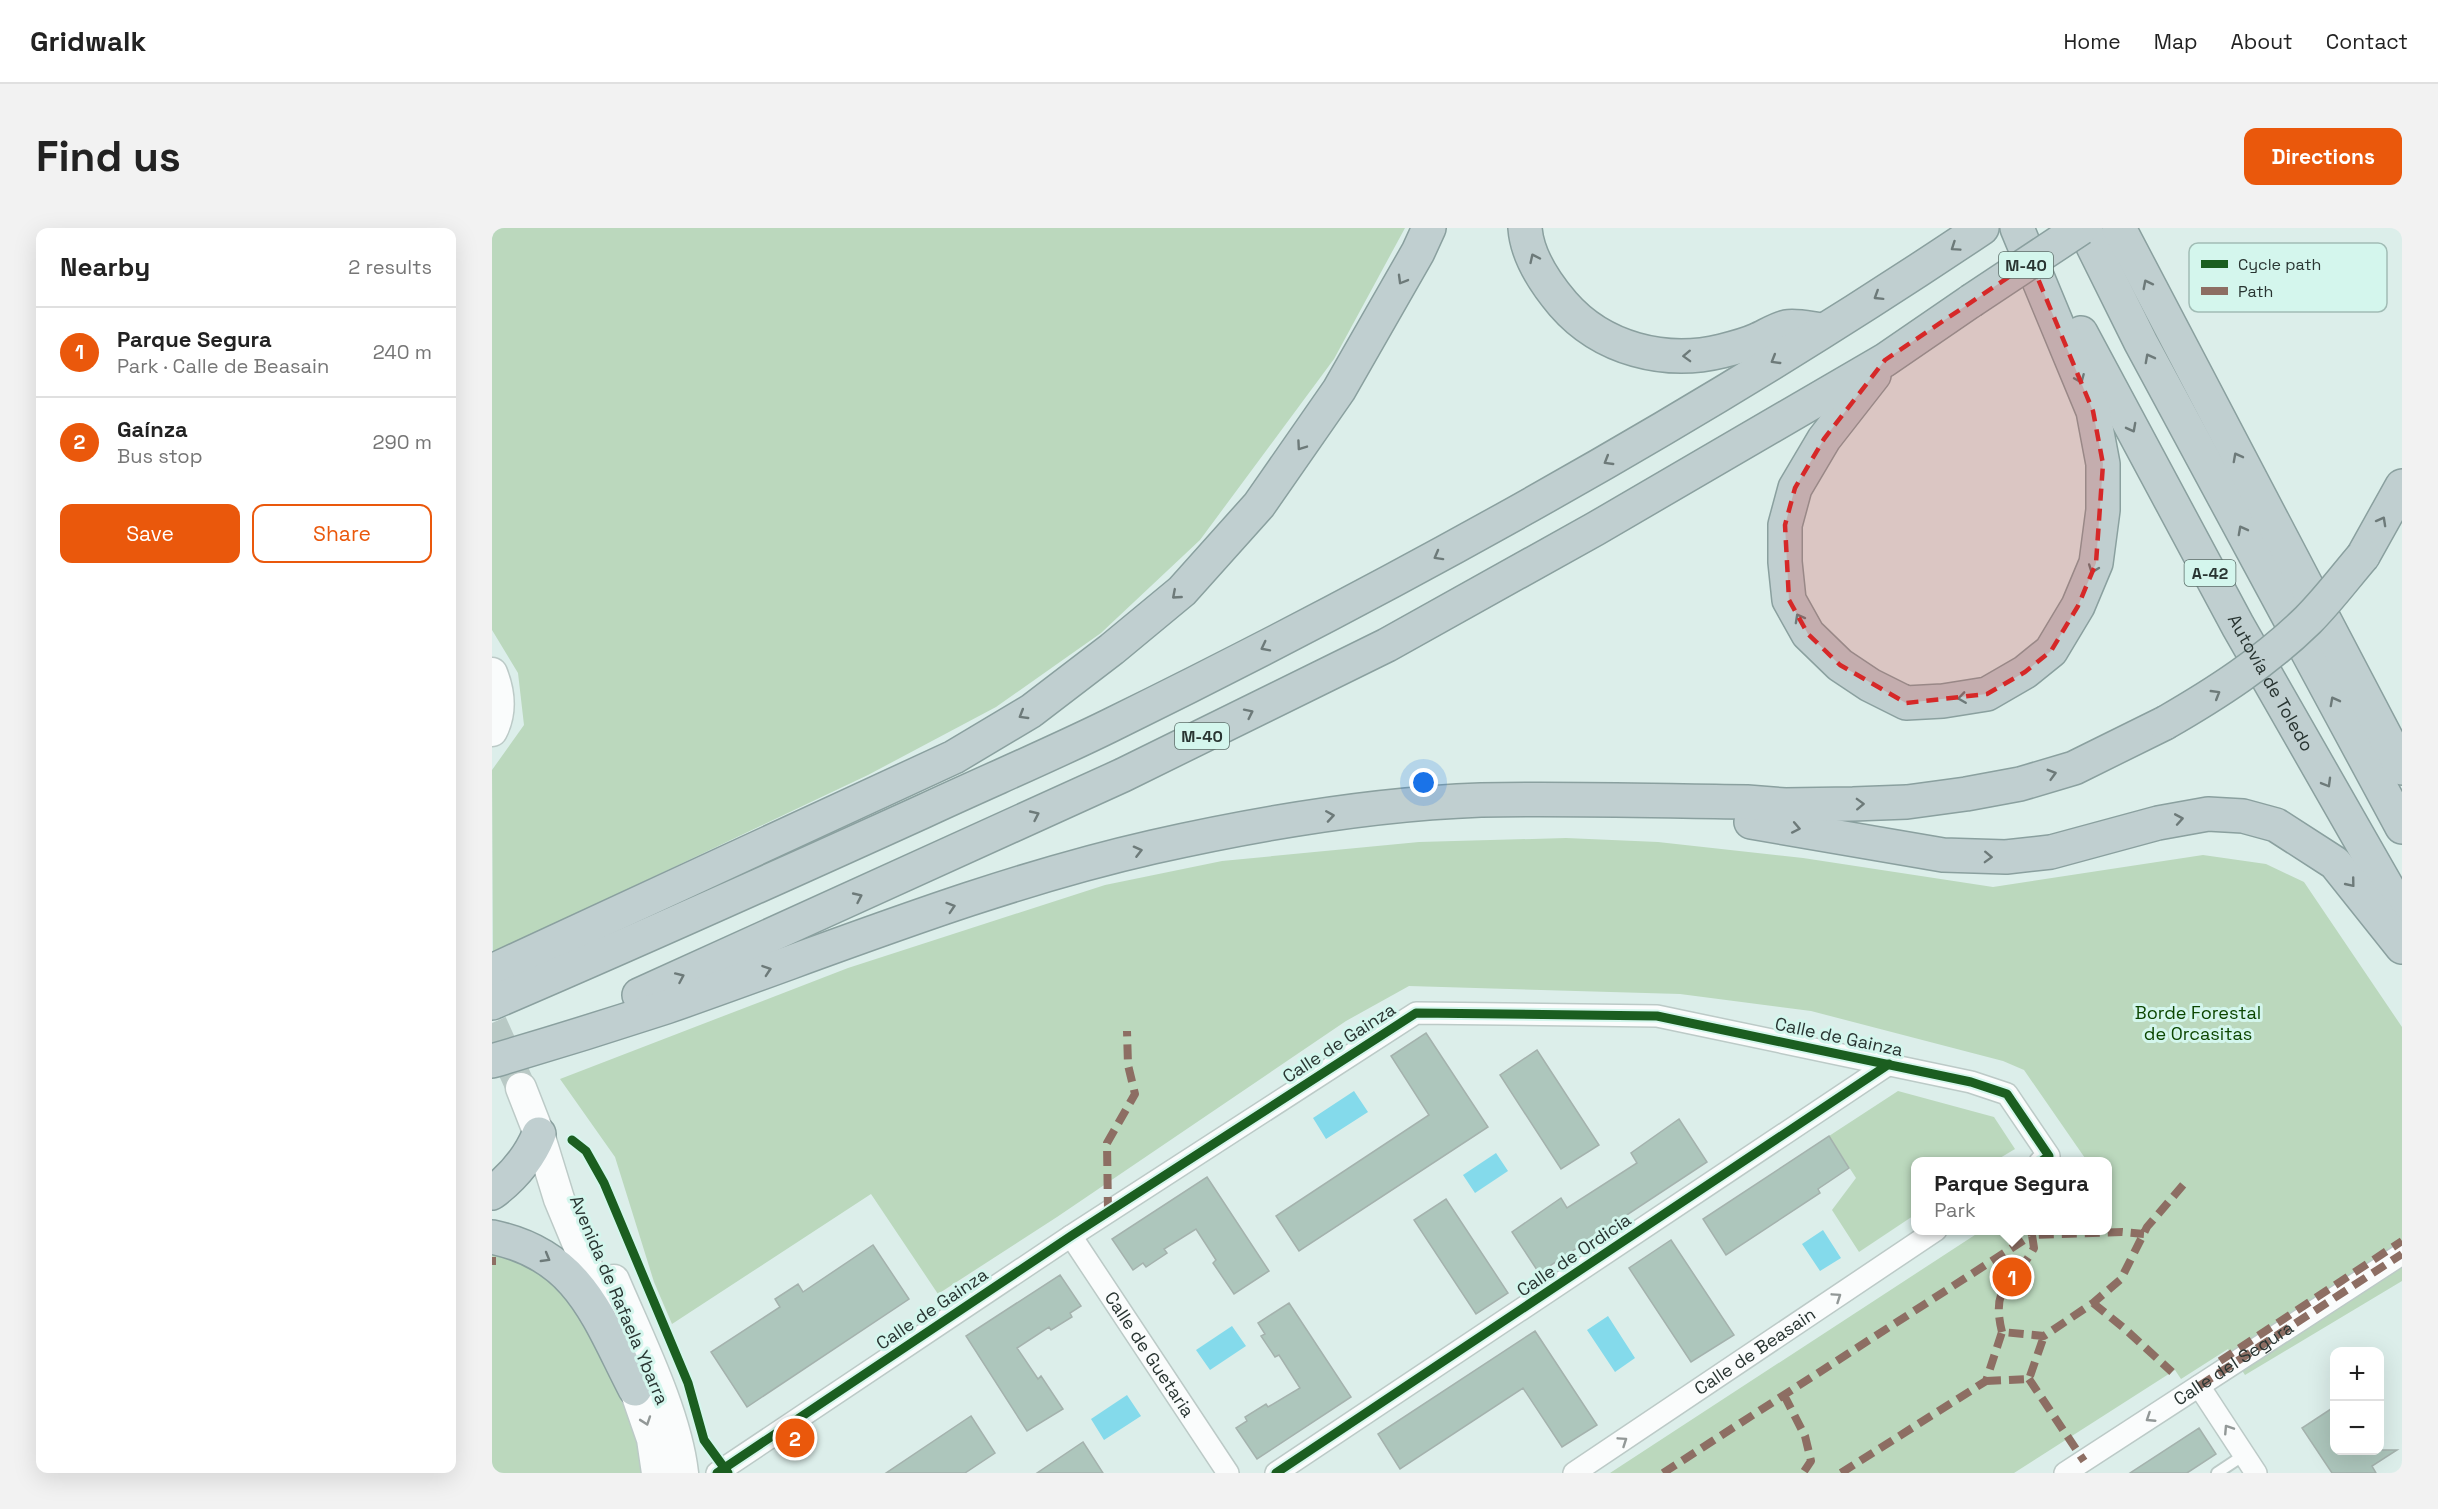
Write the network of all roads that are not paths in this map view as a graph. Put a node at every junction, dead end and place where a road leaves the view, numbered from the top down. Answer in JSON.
{"nodes":[{"id":1,"x":1429,"y":228,"type":"edge"},
{"id":2,"x":1525,"y":228,"type":"edge"},
{"id":3,"x":1982,"y":228,"type":"edge"},
{"id":4,"x":2017,"y":228,"type":"edge"},
{"id":5,"x":2026,"y":228,"type":"edge"},
{"id":6,"x":2082,"y":228,"type":"edge"},
{"id":7,"x":2119,"y":228,"type":"edge"},
{"id":8,"x":1825,"y":330,"type":"junction"},
{"id":9,"x":1885,"y":360,"type":"junction"},
{"id":10,"x":2402,"y":486,"type":"edge"},
{"id":11,"x":492,"y":673,"type":"edge"},
{"id":12,"x":492,"y":731,"type":"edge"},
{"id":13,"x":2402,"y":768,"type":"edge"},
{"id":14,"x":1571,"y":801,"type":"junction"},
{"id":15,"x":2402,"y":827,"type":"edge"},
{"id":16,"x":2402,"y":913,"type":"edge"},
{"id":17,"x":2402,"y":947,"type":"edge"},
{"id":18,"x":492,"y":971,"type":"edge"},
{"id":19,"x":492,"y":1003,"type":"edge"},
{"id":20,"x":492,"y":1060,"type":"edge"},
{"id":21,"x":1889,"y":1064,"type":"junction"},
{"id":22,"x":521,"y":1088,"type":"tunnel mouth"},
{"id":23,"x":539,"y":1134,"type":"junction"},
{"id":24,"x":2043,"y":1157,"type":"edge"},
{"id":25,"x":492,"y":1193,"type":"edge"},
{"id":26,"x":1929,"y":1235,"type":"edge"},
{"id":27,"x":1071,"y":1236,"type":"junction"},
{"id":28,"x":492,"y":1238,"type":"edge"},
{"id":29,"x":2402,"y":1254,"type":"edge"},
{"id":30,"x":2199,"y":1386,"type":"junction"},
{"id":31,"x":635,"y":1389,"type":"junction"},
{"id":32,"x":2244,"y":1455,"type":"junction"},
{"id":33,"x":657,"y":1473,"type":"edge"},
{"id":34,"x":683,"y":1473,"type":"edge"},
{"id":35,"x":717,"y":1473,"type":"edge"},
{"id":36,"x":1228,"y":1473,"type":"edge"},
{"id":37,"x":1276,"y":1473,"type":"edge"},
{"id":38,"x":1574,"y":1473,"type":"edge"},
{"id":39,"x":2065,"y":1473,"type":"edge"},
{"id":40,"x":2217,"y":1473,"type":"edge"},
{"id":41,"x":2256,"y":1473,"type":"edge"}],
"edges":[{"from":1,"to":18,"type":"highway","one_way":true},
{"from":8,"to":2,"type":"highway","one_way":true},
{"from":3,"to":8,"type":"highway","one_way":true},
{"from":4,"to":9,"type":"highway","one_way":true},
{"from":5,"to":16,"type":"highway","name":"Autovía de Toledo","number":"A-42","one_way":true},
{"from":6,"to":9,"type":"highway","number":"M-40","bridge":true},
{"from":15,"to":6,"type":"highway","number":"A-42","one_way":true},
{"from":13,"to":7,"type":"highway","one_way":true},
{"from":8,"to":19,"type":"highway","one_way":true},
{"from":20,"to":9,"type":"highway","number":"M-40","one_way":true},
{"from":14,"to":10,"type":"highway","one_way":true,"bridge":true},
{"from":11,"to":12,"type":"main road"},
{"from":14,"to":17,"type":"highway","one_way":true},
{"from":20,"to":14,"type":"highway","one_way":true},
{"from":21,"to":24,"type":"street","name":"Calle de Gainza"},
{"from":21,"to":27,"type":"street","name":"Calle de Gainza"},
{"from":21,"to":37,"type":"street","name":"Calle de Ordicia"},
{"from":22,"to":23,"type":"main road","name":"Avenida de Rafaela Ybarra"},
{"from":23,"to":25,"type":"highway"},
{"from":23,"to":31,"type":"main road","name":"Avenida de Rafaela Ybarra"},
{"from":23,"to":34,"type":"main road","name":"Avenida de Rafaela Ybarra"},
{"from":38,"to":26,"type":"street","name":"Calle de Beasain","one_way":true},
{"from":27,"to":35,"type":"street","name":"Calle de Gainza"},
{"from":27,"to":36,"type":"street","name":"Calle de Guetaria"},
{"from":28,"to":31,"type":"highway","one_way":true},
{"from":29,"to":30,"type":"street","name":"Calle del Segura"},
{"from":32,"to":30,"type":"street","one_way":true},
{"from":30,"to":39,"type":"street","name":"Calle del Segura","one_way":true},
{"from":31,"to":33,"type":"main road","name":"Avenida de Rafaela Ybarra","one_way":true},
{"from":32,"to":40,"type":"lane"},
{"from":32,"to":41,"type":"street"}]}
